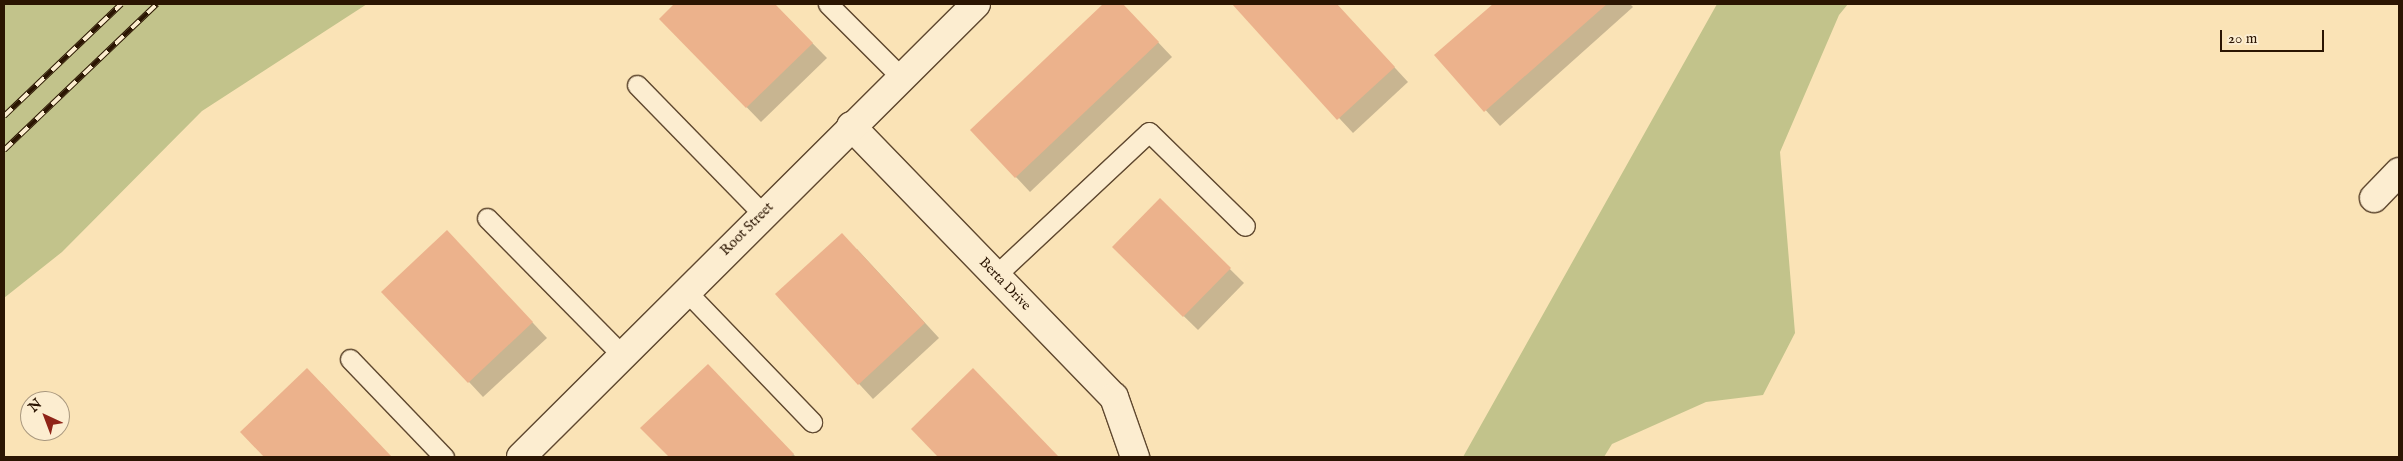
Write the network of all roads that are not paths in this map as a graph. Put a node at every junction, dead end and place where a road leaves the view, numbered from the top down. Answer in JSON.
{"nodes":[{"id":1,"x":828,"y":4,"type":"edge"},
{"id":2,"x":976,"y":4,"type":"edge"},
{"id":3,"x":901,"y":77,"type":"junction"},
{"id":4,"x":637,"y":86,"type":"dead end"},
{"id":5,"x":851,"y":126,"type":"junction"},
{"id":6,"x":2399,"y":172,"type":"edge"},
{"id":7,"x":2374,"y":198,"type":"dead end"},
{"id":8,"x":763,"y":214,"type":"junction"},
{"id":9,"x":488,"y":218,"type":"dead end"},
{"id":10,"x":1245,"y":226,"type":"dead end"},
{"id":11,"x":996,"y":275,"type":"junction"},
{"id":12,"x":686,"y":291,"type":"junction"},
{"id":13,"x":622,"y":355,"type":"junction"},
{"id":14,"x":350,"y":360,"type":"dead end"},
{"id":15,"x":812,"y":422,"type":"dead end"},
{"id":16,"x":444,"y":457,"type":"edge"},
{"id":17,"x":521,"y":457,"type":"edge"},
{"id":18,"x":1135,"y":457,"type":"edge"}],
"edges":[{"from":1,"to":3,"type":"lane"},
{"from":2,"to":3,"type":"street","name":"Root Street"},
{"from":3,"to":5,"type":"street","name":"Root Street"},
{"from":4,"to":8,"type":"lane"},
{"from":5,"to":8,"type":"street","name":"Root Street"},
{"from":5,"to":11,"type":"street","name":"Berta Drive"},
{"from":6,"to":7,"type":"street"},
{"from":8,"to":12,"type":"street","name":"Root Street"},
{"from":9,"to":13,"type":"lane"},
{"from":10,"to":11,"type":"lane"},
{"from":11,"to":18,"type":"street","name":"Berta Drive"},
{"from":12,"to":13,"type":"street","name":"Root Street"},
{"from":12,"to":15,"type":"lane"},
{"from":13,"to":17,"type":"street","name":"Root Street"},
{"from":14,"to":16,"type":"lane"}]}
